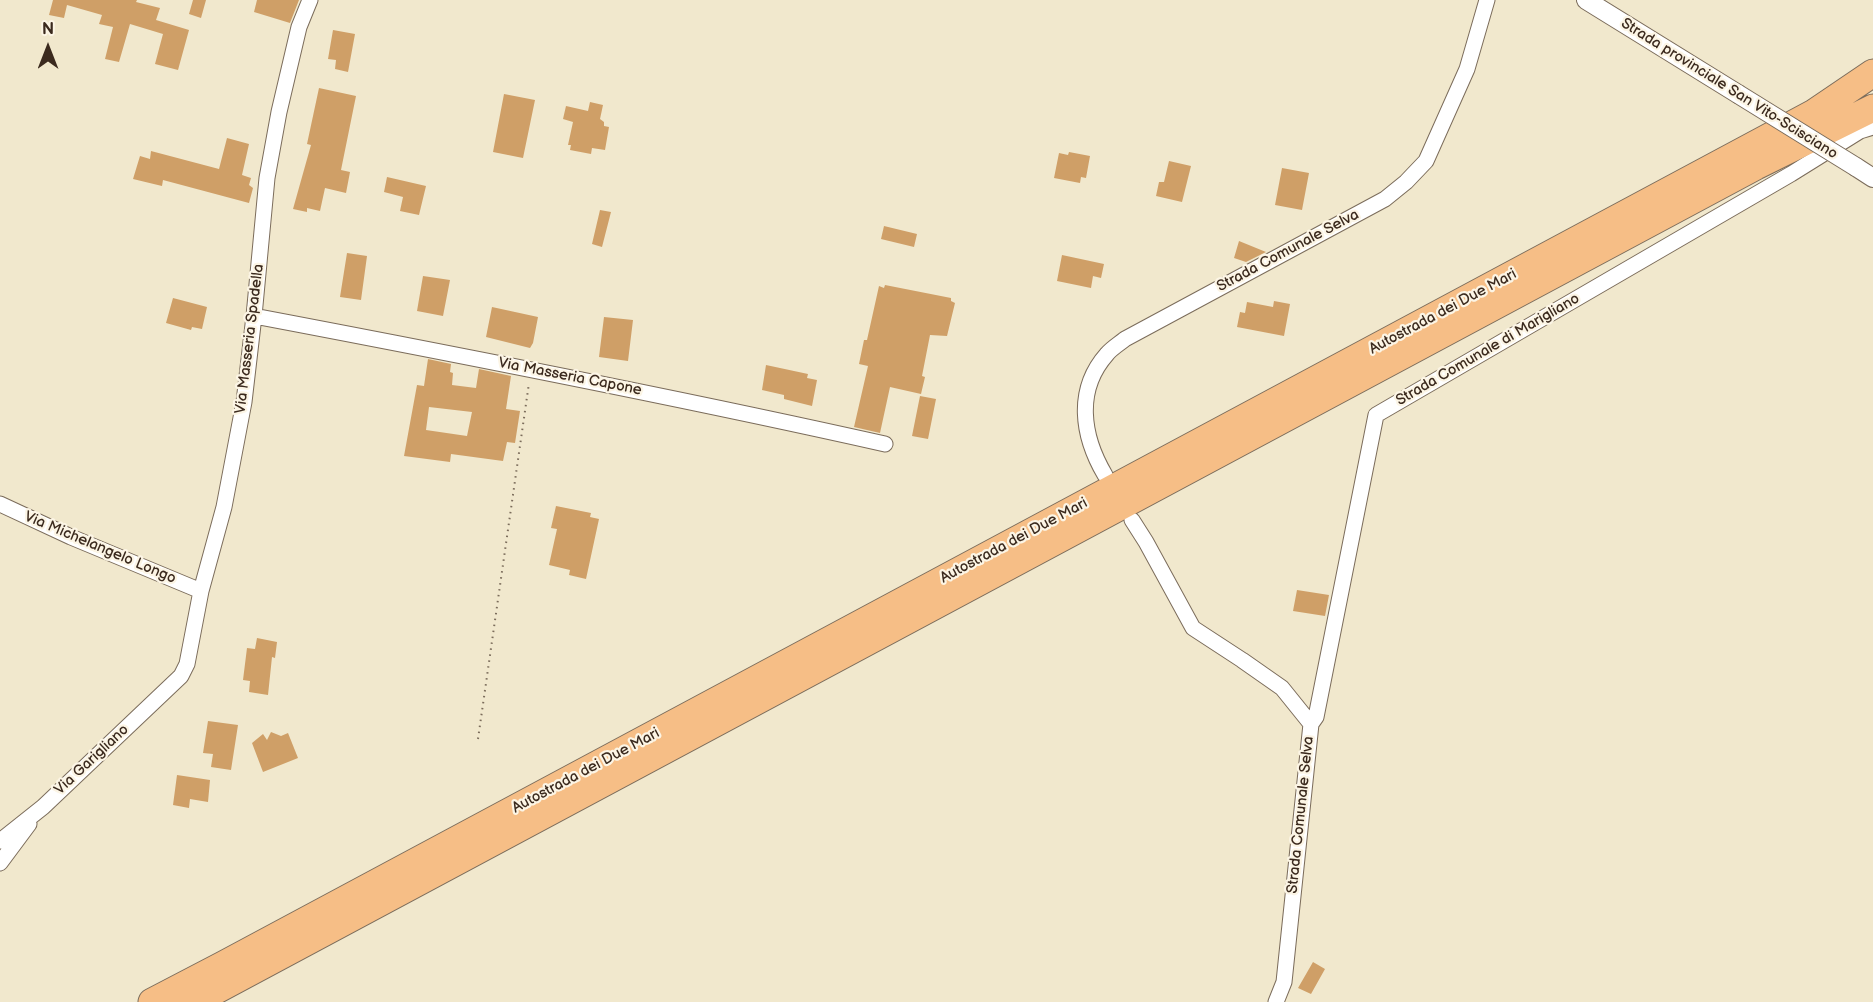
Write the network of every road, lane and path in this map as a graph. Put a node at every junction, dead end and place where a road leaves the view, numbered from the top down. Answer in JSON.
{"nodes":[{"id":1,"x":310,"y":0,"type":"edge"},
{"id":2,"x":1487,"y":0,"type":"edge"},
{"id":3,"x":1586,"y":0,"type":"edge"},
{"id":4,"x":1873,"y":74,"type":"edge"},
{"id":5,"x":1873,"y":108,"type":"edge"},
{"id":6,"x":1873,"y":127,"type":"edge"},
{"id":7,"x":1873,"y":178,"type":"edge"},
{"id":8,"x":254,"y":316,"type":"junction"},
{"id":9,"x":531,"y":369,"type":"junction"},
{"id":10,"x":885,"y":444,"type":"dead end"},
{"id":11,"x":1105,"y":475,"type":"dead end"},
{"id":12,"x":0,"y":504,"type":"edge"},
{"id":13,"x":1132,"y":520,"type":"dead end"},
{"id":14,"x":201,"y":591,"type":"junction"},
{"id":15,"x":181,"y":676,"type":"joint"},
{"id":16,"x":1311,"y":724,"type":"junction"},
{"id":17,"x":478,"y":740,"type":"dead end"},
{"id":18,"x":43,"y":807,"type":"junction"},
{"id":19,"x":0,"y":841,"type":"edge"},
{"id":20,"x":0,"y":863,"type":"edge"},
{"id":21,"x":152,"y":1002,"type":"edge"},
{"id":22,"x":194,"y":1002,"type":"edge"},
{"id":23,"x":1276,"y":1002,"type":"edge"}],
"edges":[{"from":1,"to":8,"type":"street","name":"Via Masseria Spadella"},
{"from":2,"to":11,"type":"street","name":"Strada Comunale Selva"},
{"from":3,"to":7,"type":"street","name":"Strada provinciale San Vito-Scisciano","bridge":true},
{"from":4,"to":21,"type":"highway","name":"Autostrada dei Due Mari"},
{"from":5,"to":22,"type":"highway","name":"Autostrada dei Due Mari"},
{"from":6,"to":16,"type":"street","name":"Strada Comunale di Marigliano"},
{"from":8,"to":9,"type":"street","name":"Via Masseria Capone"},
{"from":8,"to":14,"type":"street","name":"Via Masseria Spadella"},
{"from":9,"to":10,"type":"street","name":"Via Masseria Capone"},
{"from":9,"to":17,"type":"path"},
{"from":12,"to":14,"type":"street","name":"Via Michelangelo Longo"},
{"from":13,"to":16,"type":"street","name":"Strada Comunale Selva"},
{"from":14,"to":15,"type":"street","name":"Via Masseria Spadella"},
{"from":15,"to":18,"type":"street","name":"Via Garigliano"},
{"from":16,"to":23,"type":"street","name":"Strada Comunale Selva"},
{"from":18,"to":19,"type":"street","name":"Via Garigliano"},
{"from":18,"to":20,"type":"street"}]}
